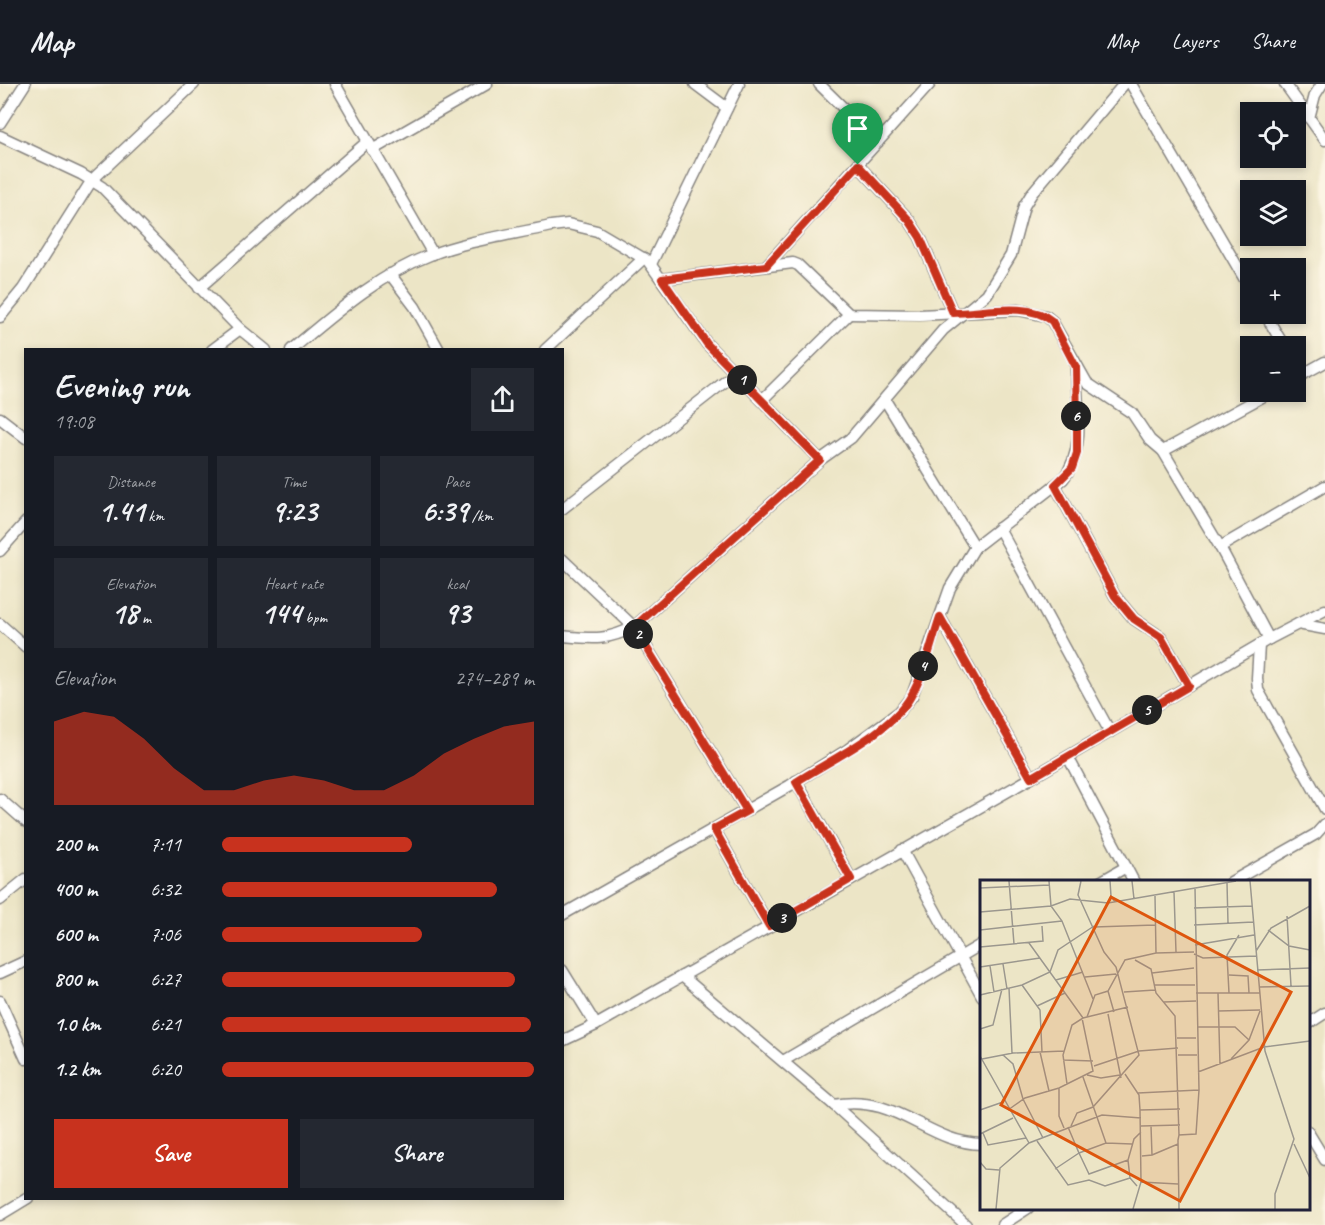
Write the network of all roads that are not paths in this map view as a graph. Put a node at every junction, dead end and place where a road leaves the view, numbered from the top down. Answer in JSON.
{"nodes":[{"id":1,"x":194,"y":84,"type":"edge"},
{"id":2,"x":334,"y":84,"type":"edge"},
{"id":3,"x":487,"y":84,"type":"edge"},
{"id":4,"x":695,"y":84,"type":"edge"},
{"id":5,"x":739,"y":84,"type":"edge"},
{"id":6,"x":819,"y":84,"type":"edge"},
{"id":7,"x":930,"y":84,"type":"edge"},
{"id":8,"x":1124,"y":84,"type":"edge"},
{"id":9,"x":1131,"y":84,"type":"edge"},
{"id":10,"x":1285,"y":84,"type":"edge"},
{"id":11,"x":1322,"y":84,"type":"edge"},
{"id":12,"x":22,"y":85,"type":"edge"},
{"id":13,"x":728,"y":108,"type":"junction"},
{"id":14,"x":1309,"y":118,"type":"junction"},
{"id":15,"x":0,"y":123,"type":"edge"},
{"id":16,"x":0,"y":136,"type":"edge"},
{"id":17,"x":1325,"y":140,"type":"edge"},
{"id":18,"x":878,"y":142,"type":"junction"},
{"id":19,"x":370,"y":146,"type":"junction"},
{"id":20,"x":858,"y":165,"type":"junction"},
{"id":21,"x":92,"y":180,"type":"junction"},
{"id":22,"x":433,"y":254,"type":"junction"},
{"id":23,"x":647,"y":261,"type":"junction"},
{"id":24,"x":766,"y":266,"type":"junction"},
{"id":25,"x":1240,"y":271,"type":"edge"},
{"id":26,"x":390,"y":274,"type":"junction"},
{"id":27,"x":662,"y":279,"type":"junction"},
{"id":28,"x":199,"y":288,"type":"junction"},
{"id":29,"x":958,"y":313,"type":"junction"},
{"id":30,"x":849,"y":314,"type":"junction"},
{"id":31,"x":0,"y":317,"type":"edge"},
{"id":32,"x":240,"y":329,"type":"junction"},
{"id":33,"x":215,"y":348,"type":"edge"},
{"id":34,"x":264,"y":348,"type":"edge"},
{"id":35,"x":293,"y":348,"type":"edge"},
{"id":36,"x":438,"y":348,"type":"edge"},
{"id":37,"x":546,"y":348,"type":"edge"},
{"id":38,"x":1325,"y":362,"type":"edge"},
{"id":39,"x":1076,"y":367,"type":"junction"},
{"id":40,"x":1306,"y":370,"type":"edge"},
{"id":41,"x":736,"y":373,"type":"junction"},
{"id":42,"x":885,"y":399,"type":"junction"},
{"id":43,"x":762,"y":400,"type":"junction"},
{"id":44,"x":1253,"y":402,"type":"edge"},
{"id":45,"x":0,"y":418,"type":"edge"},
{"id":46,"x":24,"y":436,"type":"edge"},
{"id":47,"x":1163,"y":451,"type":"junction"},
{"id":48,"x":820,"y":460,"type":"junction"},
{"id":49,"x":1055,"y":485,"type":"junction"},
{"id":50,"x":1325,"y":486,"type":"edge"},
{"id":51,"x":564,"y":506,"type":"edge"},
{"id":52,"x":24,"y":524,"type":"edge"},
{"id":53,"x":999,"y":528,"type":"junction"},
{"id":54,"x":975,"y":547,"type":"junction"},
{"id":55,"x":1220,"y":547,"type":"junction"},
{"id":56,"x":0,"y":552,"type":"edge"},
{"id":57,"x":564,"y":561,"type":"edge"},
{"id":58,"x":1325,"y":610,"type":"edge"},
{"id":59,"x":940,"y":617,"type":"junction"},
{"id":60,"x":0,"y":624,"type":"edge"},
{"id":61,"x":1298,"y":624,"type":"junction"},
{"id":62,"x":634,"y":627,"type":"junction"},
{"id":63,"x":1325,"y":629,"type":"edge"},
{"id":64,"x":564,"y":636,"type":"edge"},
{"id":65,"x":1264,"y":642,"type":"junction"},
{"id":66,"x":24,"y":645,"type":"edge"},
{"id":67,"x":1189,"y":686,"type":"junction"},
{"id":68,"x":1110,"y":732,"type":"junction"},
{"id":69,"x":1068,"y":757,"type":"junction"},
{"id":70,"x":1031,"y":778,"type":"junction"},
{"id":71,"x":796,"y":782,"type":"junction"},
{"id":72,"x":0,"y":799,"type":"edge"},
{"id":73,"x":1325,"y":809,"type":"edge"},
{"id":74,"x":747,"y":811,"type":"junction"},
{"id":75,"x":24,"y":820,"type":"edge"},
{"id":76,"x":1325,"y":824,"type":"edge"},
{"id":77,"x":714,"y":829,"type":"junction"},
{"id":78,"x":902,"y":850,"type":"junction"},
{"id":79,"x":1126,"y":867,"type":"junction"},
{"id":80,"x":1251,"y":876,"type":"edge"},
{"id":81,"x":851,"y":879,"type":"junction"},
{"id":82,"x":1103,"y":880,"type":"edge"},
{"id":83,"x":1133,"y":880,"type":"edge"},
{"id":84,"x":24,"y":881,"type":"edge"},
{"id":85,"x":0,"y":900,"type":"edge"},
{"id":86,"x":564,"y":914,"type":"edge"},
{"id":87,"x":769,"y":926,"type":"junction"},
{"id":88,"x":980,"y":945,"type":"edge"},
{"id":89,"x":960,"y":956,"type":"junction"},
{"id":90,"x":24,"y":962,"type":"edge"},
{"id":91,"x":0,"y":973,"type":"edge"},
{"id":92,"x":564,"y":973,"type":"edge"},
{"id":93,"x":682,"y":976,"type":"junction"},
{"id":94,"x":980,"y":994,"type":"edge"},
{"id":95,"x":0,"y":1001,"type":"edge"},
{"id":96,"x":1325,"y":1013,"type":"edge"},
{"id":97,"x":1310,"y":1023,"type":"edge"},
{"id":98,"x":596,"y":1025,"type":"junction"},
{"id":99,"x":564,"y":1040,"type":"edge"},
{"id":100,"x":24,"y":1055,"type":"edge"},
{"id":101,"x":783,"y":1061,"type":"junction"},
{"id":102,"x":834,"y":1105,"type":"junction"},
{"id":103,"x":1310,"y":1135,"type":"edge"},
{"id":104,"x":980,"y":1141,"type":"edge"},
{"id":105,"x":1325,"y":1160,"type":"edge"},
{"id":106,"x":25,"y":1200,"type":"edge"},
{"id":107,"x":1026,"y":1210,"type":"edge"},
{"id":108,"x":0,"y":1215,"type":"edge"},
{"id":109,"x":966,"y":1225,"type":"edge"},
{"id":110,"x":1002,"y":1225,"type":"edge"}],
"edges":[{"from":1,"to":21,"type":"street"},
{"from":2,"to":19,"type":"street"},
{"from":3,"to":19,"type":"street"},
{"from":4,"to":13,"type":"street"},
{"from":5,"to":13,"type":"street"},
{"from":6,"to":18,"type":"street"},
{"from":7,"to":18,"type":"street"},
{"from":8,"to":29,"type":"street"},
{"from":9,"to":25,"type":"street"},
{"from":10,"to":14,"type":"street"},
{"from":11,"to":14,"type":"street"},
{"from":12,"to":15,"type":"street"},
{"from":13,"to":23,"type":"street"},
{"from":14,"to":17,"type":"street"},
{"from":16,"to":21,"type":"street"},
{"from":18,"to":20,"type":"street"},
{"from":19,"to":22,"type":"street"},
{"from":19,"to":28,"type":"street"},
{"from":20,"to":24,"type":"street"},
{"from":20,"to":29,"type":"street"},
{"from":21,"to":28,"type":"street"},
{"from":21,"to":31,"type":"street"},
{"from":22,"to":23,"type":"street"},
{"from":22,"to":26,"type":"street"},
{"from":23,"to":27,"type":"street"},
{"from":23,"to":37,"type":"street"},
{"from":24,"to":27,"type":"street"},
{"from":24,"to":30,"type":"street"},
{"from":26,"to":35,"type":"street"},
{"from":26,"to":36,"type":"street"},
{"from":27,"to":41,"type":"street"},
{"from":28,"to":32,"type":"street"},
{"from":29,"to":30,"type":"street"},
{"from":29,"to":39,"type":"street"},
{"from":29,"to":42,"type":"street"},
{"from":30,"to":43,"type":"street"},
{"from":32,"to":33,"type":"street"},
{"from":32,"to":34,"type":"street"},
{"from":38,"to":40,"type":"street"},
{"from":39,"to":47,"type":"street"},
{"from":39,"to":49,"type":"street"},
{"from":41,"to":43,"type":"street"},
{"from":41,"to":51,"type":"street"},
{"from":42,"to":48,"type":"street"},
{"from":42,"to":54,"type":"street"},
{"from":43,"to":48,"type":"street"},
{"from":44,"to":47,"type":"street"},
{"from":45,"to":46,"type":"street"},
{"from":47,"to":55,"type":"street"},
{"from":48,"to":62,"type":"street"},
{"from":49,"to":53,"type":"street"},
{"from":49,"to":67,"type":"street"},
{"from":50,"to":55,"type":"street"},
{"from":52,"to":56,"type":"street"},
{"from":53,"to":54,"type":"street"},
{"from":53,"to":68,"type":"street"},
{"from":54,"to":59,"type":"street"},
{"from":55,"to":65,"type":"street"},
{"from":57,"to":62,"type":"street"},
{"from":58,"to":61,"type":"street"},
{"from":59,"to":70,"type":"street"},
{"from":59,"to":71,"type":"street"},
{"from":60,"to":66,"type":"street"},
{"from":61,"to":63,"type":"street"},
{"from":61,"to":65,"type":"street"},
{"from":62,"to":64,"type":"street"},
{"from":62,"to":74,"type":"street"},
{"from":65,"to":67,"type":"street"},
{"from":65,"to":73,"type":"street"},
{"from":67,"to":68,"type":"street"},
{"from":68,"to":69,"type":"street"},
{"from":69,"to":70,"type":"street"},
{"from":69,"to":79,"type":"street"},
{"from":70,"to":78,"type":"street"},
{"from":71,"to":74,"type":"street"},
{"from":71,"to":81,"type":"street"},
{"from":72,"to":75,"type":"street"},
{"from":74,"to":77,"type":"street"},
{"from":76,"to":80,"type":"street"},
{"from":77,"to":86,"type":"street"},
{"from":77,"to":87,"type":"street"},
{"from":78,"to":81,"type":"street"},
{"from":78,"to":89,"type":"street"},
{"from":79,"to":82,"type":"street"},
{"from":79,"to":83,"type":"street"},
{"from":81,"to":87,"type":"street"},
{"from":84,"to":85,"type":"street"},
{"from":87,"to":93,"type":"street"},
{"from":88,"to":89,"type":"street"},
{"from":89,"to":94,"type":"street"},
{"from":89,"to":101,"type":"street"},
{"from":90,"to":91,"type":"street"},
{"from":92,"to":98,"type":"street"},
{"from":93,"to":98,"type":"street"},
{"from":93,"to":101,"type":"street"},
{"from":95,"to":100,"type":"street"},
{"from":96,"to":97,"type":"street"},
{"from":98,"to":99,"type":"street"},
{"from":101,"to":102,"type":"street"},
{"from":102,"to":104,"type":"street"},
{"from":102,"to":109,"type":"street"},
{"from":103,"to":105,"type":"street"},
{"from":106,"to":108,"type":"street"},
{"from":107,"to":110,"type":"street"}]}
